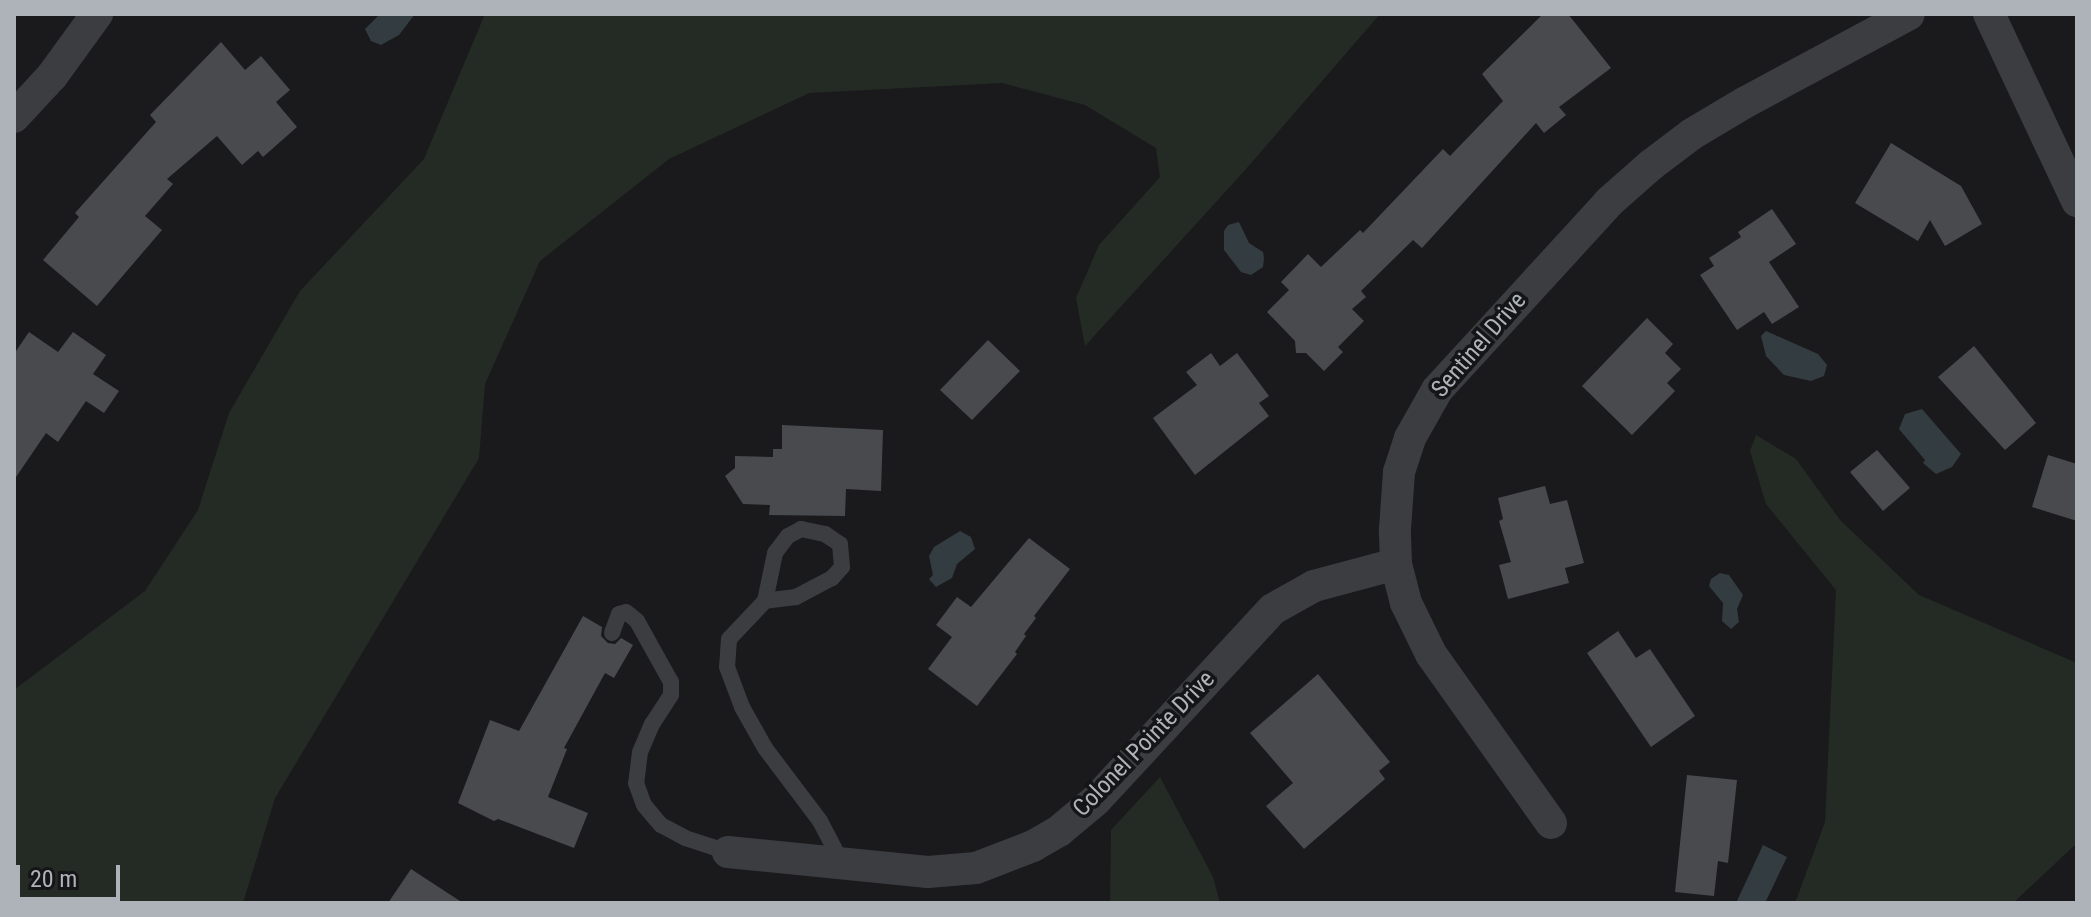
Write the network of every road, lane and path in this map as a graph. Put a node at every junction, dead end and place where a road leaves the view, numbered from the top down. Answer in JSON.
{"nodes":[{"id":1,"x":97,"y":14,"type":"edge"},
{"id":2,"x":1909,"y":14,"type":"edge"},
{"id":3,"x":1989,"y":14,"type":"edge"},
{"id":4,"x":14,"y":117,"type":"edge"},
{"id":5,"x":2077,"y":201,"type":"edge"},
{"id":6,"x":1396,"y":564,"type":"junction"},
{"id":7,"x":765,"y":601,"type":"junction"},
{"id":8,"x":612,"y":633,"type":"dead end"},
{"id":9,"x":1551,"y":823,"type":"dead end"},
{"id":10,"x":728,"y":852,"type":"joint"},
{"id":11,"x":842,"y":864,"type":"junction"}],
"edges":[{"from":1,"to":4,"type":"street"},
{"from":2,"to":6,"type":"street","name":"Sentinel Drive"},
{"from":3,"to":5,"type":"street"},
{"from":6,"to":9,"type":"street","name":"Sentinel Drive"},
{"from":6,"to":11,"type":"street","name":"Colonel Pointe Drive"},
{"from":7,"to":7,"type":"lane"},
{"from":7,"to":11,"type":"lane"},
{"from":8,"to":10,"type":"lane"},
{"from":10,"to":11,"type":"street","name":"Colonel Pointe Drive"}]}
